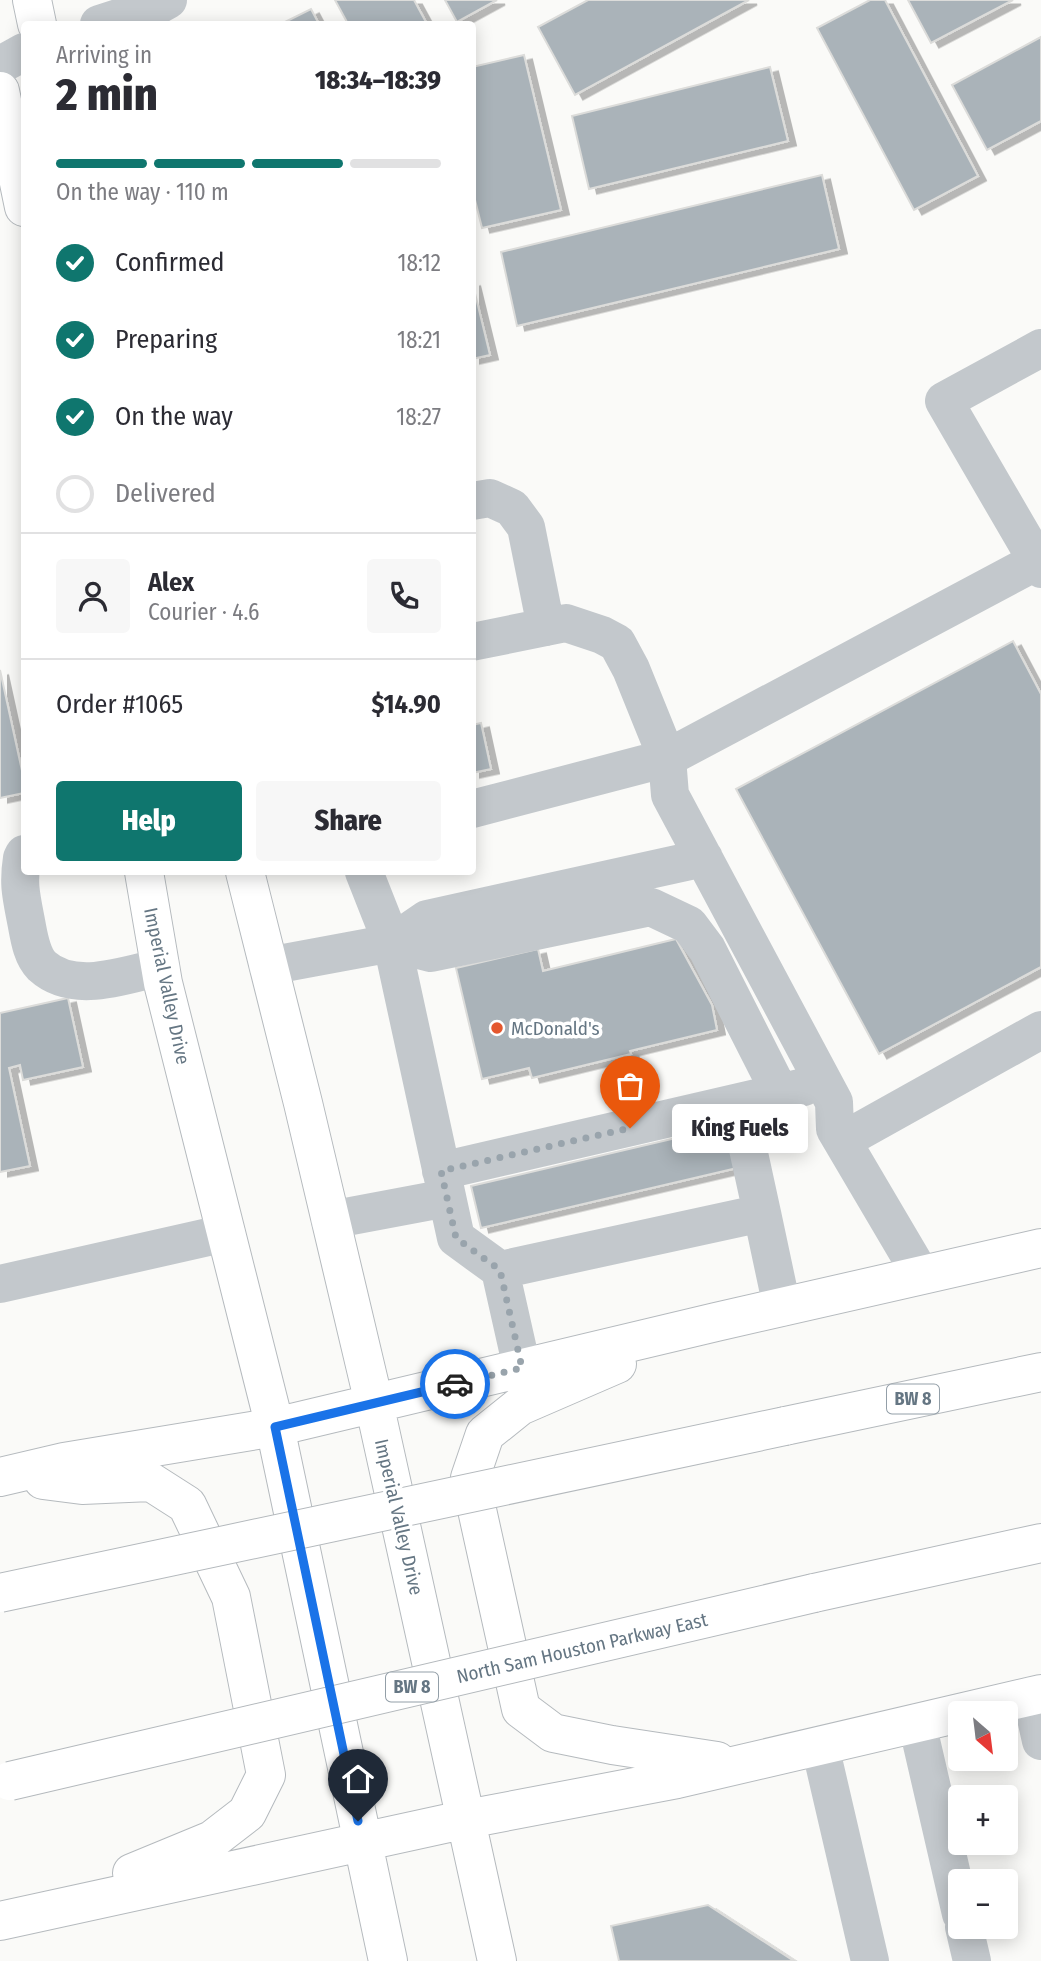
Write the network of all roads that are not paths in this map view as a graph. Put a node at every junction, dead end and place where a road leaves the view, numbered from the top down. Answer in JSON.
{"nodes":[{"id":1,"x":32,"y":0,"type":"edge"},
{"id":2,"x":168,"y":0,"type":"edge"},
{"id":3,"x":36,"y":21,"type":"edge"},
{"id":4,"x":108,"y":21,"type":"edge"},
{"id":5,"x":21,"y":54,"type":"edge"},
{"id":6,"x":0,"y":65,"type":"edge"},
{"id":7,"x":0,"y":91,"type":"edge"},
{"id":8,"x":21,"y":192,"type":"edge"},
{"id":9,"x":1041,"y":348,"type":"edge"},
{"id":10,"x":476,"y":500,"type":"edge"},
{"id":11,"x":1039,"y":565,"type":"edge"},
{"id":12,"x":546,"y":627,"type":"junction"},
{"id":13,"x":476,"y":641,"type":"edge"},
{"id":14,"x":667,"y":758,"type":"junction"},
{"id":15,"x":476,"y":808,"type":"edge"},
{"id":16,"x":704,"y":858,"type":"junction"},
{"id":17,"x":21,"y":866,"type":"edge"},
{"id":18,"x":145,"y":875,"type":"edge"},
{"id":19,"x":246,"y":875,"type":"edge"},
{"id":20,"x":365,"y":875,"type":"edge"},
{"id":21,"x":391,"y":943,"type":"junction"},
{"id":22,"x":268,"y":966,"type":"junction"},
{"id":23,"x":161,"y":967,"type":"junction"},
{"id":24,"x":1041,"y":1030,"type":"edge"},
{"id":25,"x":824,"y":1082,"type":"junction"},
{"id":26,"x":780,"y":1093,"type":"junction"},
{"id":27,"x":738,"y":1103,"type":"junction"},
{"id":28,"x":842,"y":1141,"type":"junction"},
{"id":29,"x":444,"y":1184,"type":"junction"},
{"id":30,"x":762,"y":1213,"type":"junction"},
{"id":31,"x":330,"y":1220,"type":"junction"},
{"id":32,"x":226,"y":1233,"type":"junction"},
{"id":33,"x":1041,"y":1248,"type":"edge"},
{"id":34,"x":500,"y":1270,"type":"junction"},
{"id":35,"x":921,"y":1275,"type":"junction"},
{"id":36,"x":0,"y":1284,"type":"edge"},
{"id":37,"x":782,"y":1307,"type":"junction"},
{"id":38,"x":716,"y":1322,"type":"junction"},
{"id":39,"x":522,"y":1368,"type":"junction"},
{"id":40,"x":1041,"y":1372,"type":"edge"},
{"id":41,"x":374,"y":1403,"type":"junction"},
{"id":42,"x":275,"y":1427,"type":"junction"},
{"id":43,"x":4,"y":1476,"type":"edge"},
{"id":44,"x":1041,"y":1543,"type":"edge"},
{"id":45,"x":0,"y":1593,"type":"edge"},
{"id":46,"x":1036,"y":1695,"type":"edge"},
{"id":47,"x":917,"y":1723,"type":"junction"},
{"id":48,"x":1041,"y":1741,"type":"edge"},
{"id":49,"x":820,"y":1746,"type":"junction"},
{"id":50,"x":739,"y":1765,"type":"junction"},
{"id":51,"x":5,"y":1782,"type":"edge"},
{"id":52,"x":467,"y":1819,"type":"junction"},
{"id":53,"x":362,"y":1842,"type":"junction"},
{"id":54,"x":951,"y":1869,"type":"edge"},
{"id":55,"x":16,"y":1917,"type":"edge"},
{"id":56,"x":967,"y":1939,"type":"edge"},
{"id":57,"x":388,"y":1961,"type":"edge"},
{"id":58,"x":497,"y":1961,"type":"edge"},
{"id":59,"x":870,"y":1961,"type":"edge"},
{"id":60,"x":972,"y":1961,"type":"edge"}],
"edges":[{"from":1,"to":3,"type":"main road"},
{"from":2,"to":4,"type":"lane"},
{"from":5,"to":6,"type":"lane"},
{"from":7,"to":8,"type":"main road"},
{"from":9,"to":11,"type":"lane"},
{"from":10,"to":12,"type":"lane"},
{"from":11,"to":14,"type":"lane"},
{"from":12,"to":13,"type":"lane"},
{"from":12,"to":14,"type":"lane"},
{"from":14,"to":15,"type":"lane"},
{"from":14,"to":16,"type":"lane"},
{"from":16,"to":21,"type":"lane"},
{"from":16,"to":25,"type":"lane"},
{"from":17,"to":23,"type":"lane"},
{"from":18,"to":23,"type":"main road","name":"Imperial Valley Drive"},
{"from":19,"to":22,"type":"main road","name":"Imperial Valley Drive"},
{"from":20,"to":21,"type":"lane"},
{"from":21,"to":22,"type":"lane"},
{"from":21,"to":26,"type":"lane"},
{"from":21,"to":29,"type":"lane"},
{"from":22,"to":31,"type":"main road","name":"Imperial Valley Drive"},
{"from":23,"to":32,"type":"main road","name":"Imperial Valley Drive"},
{"from":24,"to":28,"type":"lane"},
{"from":25,"to":26,"type":"lane"},
{"from":25,"to":28,"type":"lane"},
{"from":26,"to":27,"type":"lane"},
{"from":27,"to":29,"type":"lane"},
{"from":27,"to":30,"type":"lane"},
{"from":28,"to":35,"type":"lane"},
{"from":29,"to":31,"type":"lane"},
{"from":29,"to":34,"type":"lane"},
{"from":30,"to":34,"type":"lane"},
{"from":30,"to":37,"type":"lane"},
{"from":31,"to":41,"type":"main road","name":"Imperial Valley Drive"},
{"from":32,"to":36,"type":"lane"},
{"from":32,"to":42,"type":"main road","name":"Imperial Valley Drive"},
{"from":33,"to":35,"type":"main road"},
{"from":34,"to":39,"type":"lane"},
{"from":35,"to":37,"type":"main road"},
{"from":37,"to":38,"type":"main road"},
{"from":38,"to":39,"type":"main road"},
{"from":38,"to":50,"type":"main road"},
{"from":39,"to":41,"type":"main road"},
{"from":40,"to":45,"type":"main road","number":"BW 8","bridge":true},
{"from":41,"to":42,"type":"main road"},
{"from":41,"to":52,"type":"main road","name":"Imperial Valley Drive"},
{"from":42,"to":43,"type":"main road"},
{"from":42,"to":53,"type":"main road","name":"Imperial Valley Drive"},
{"from":43,"to":55,"type":"main road"},
{"from":44,"to":51,"type":"main road","name":"North Sam Houston Parkway East","number":"BW 8","bridge":true},
{"from":46,"to":47,"type":"main road"},
{"from":46,"to":48,"type":"lane"},
{"from":47,"to":49,"type":"main road"},
{"from":47,"to":54,"type":"lane"},
{"from":49,"to":50,"type":"main road"},
{"from":49,"to":59,"type":"lane"},
{"from":50,"to":52,"type":"main road"},
{"from":52,"to":53,"type":"main road"},
{"from":52,"to":58,"type":"main road","name":"Imperial Valley Drive"},
{"from":53,"to":55,"type":"main road"},
{"from":53,"to":57,"type":"main road","name":"Imperial Valley Drive"},
{"from":56,"to":60,"type":"lane"}]}
